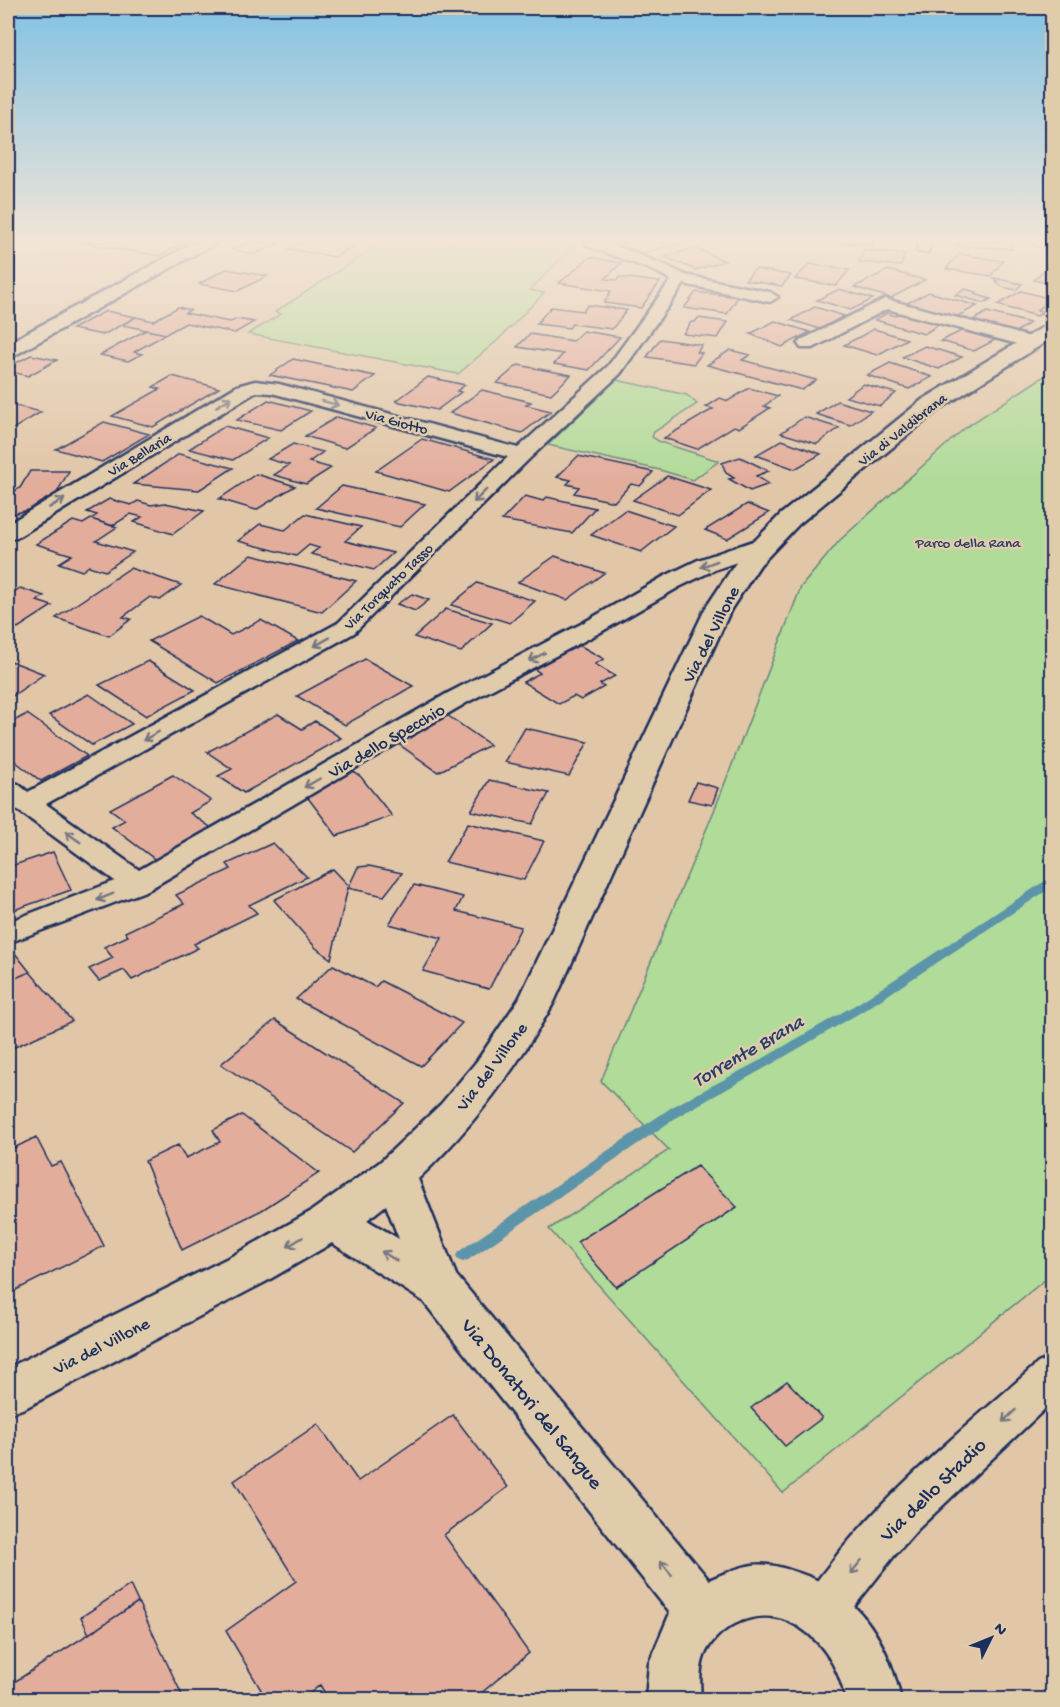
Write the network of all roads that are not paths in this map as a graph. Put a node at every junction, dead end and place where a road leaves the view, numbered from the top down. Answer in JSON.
{"nodes":[{"id":1,"x":62,"y":322,"type":"edge"},
{"id":2,"x":649,"y":322,"type":"edge"},
{"id":3,"x":849,"y":322,"type":"edge"},
{"id":4,"x":952,"y":322,"type":"edge"},
{"id":5,"x":1053,"y":330,"type":"edge"},
{"id":6,"x":1032,"y":343,"type":"junction"},
{"id":7,"x":807,"y":344,"type":"dead end"},
{"id":8,"x":8,"y":351,"type":"edge"},
{"id":9,"x":273,"y":388,"type":"joint"},
{"id":10,"x":522,"y":454,"type":"junction"},
{"id":11,"x":8,"y":533,"type":"edge"},
{"id":12,"x":764,"y":545,"type":"junction"},
{"id":13,"x":17,"y":797,"type":"edge"},
{"id":14,"x":138,"y":883,"type":"junction"},
{"id":15,"x":8,"y":933,"type":"edge"},
{"id":16,"x":395,"y":1174,"type":"junction"},
{"id":17,"x":331,"y":1220,"type":"junction"},
{"id":18,"x":438,"y":1287,"type":"junction"},
{"id":19,"x":1053,"y":1376,"type":"edge"},
{"id":20,"x":8,"y":1392,"type":"edge"},
{"id":21,"x":822,"y":1611,"type":"junction"},
{"id":22,"x":703,"y":1614,"type":"junction"},
{"id":23,"x":674,"y":1700,"type":"edge"},
{"id":24,"x":874,"y":1700,"type":"edge"}],
"edges":[{"from":1,"to":8,"type":"street"},
{"from":2,"to":10,"type":"street","name":"Via Torquato Tasso"},
{"from":3,"to":7,"type":"street"},
{"from":4,"to":6,"type":"street"},
{"from":5,"to":6,"type":"street","name":"Via di Valdibrana"},
{"from":6,"to":12,"type":"street","name":"Via di Valdibrana"},
{"from":9,"to":10,"type":"street","name":"Via Giotto","one_way":true},
{"from":11,"to":9,"type":"street","name":"Via Bellaria","one_way":true},
{"from":10,"to":13,"type":"street","name":"Via Torquato Tasso","one_way":true},
{"from":12,"to":14,"type":"street","name":"Via dello Specchio","one_way":true},
{"from":12,"to":16,"type":"street","name":"Via del Villone"},
{"from":14,"to":13,"type":"street","one_way":true},
{"from":14,"to":15,"type":"street","name":"Via dello Specchio","one_way":true},
{"from":16,"to":17,"type":"street","name":"Via del Villone"},
{"from":16,"to":18,"type":"street","name":"Via Donatori del Sangue"},
{"from":18,"to":17,"type":"street","one_way":true},
{"from":17,"to":20,"type":"street","name":"Via del Villone","one_way":true},
{"from":22,"to":18,"type":"street","name":"Via Donatori del Sangue","one_way":true},
{"from":19,"to":21,"type":"street","name":"Via dello Stadio","one_way":true},
{"from":21,"to":22,"type":"street"},
{"from":21,"to":24,"type":"street"},
{"from":22,"to":23,"type":"street"}]}
